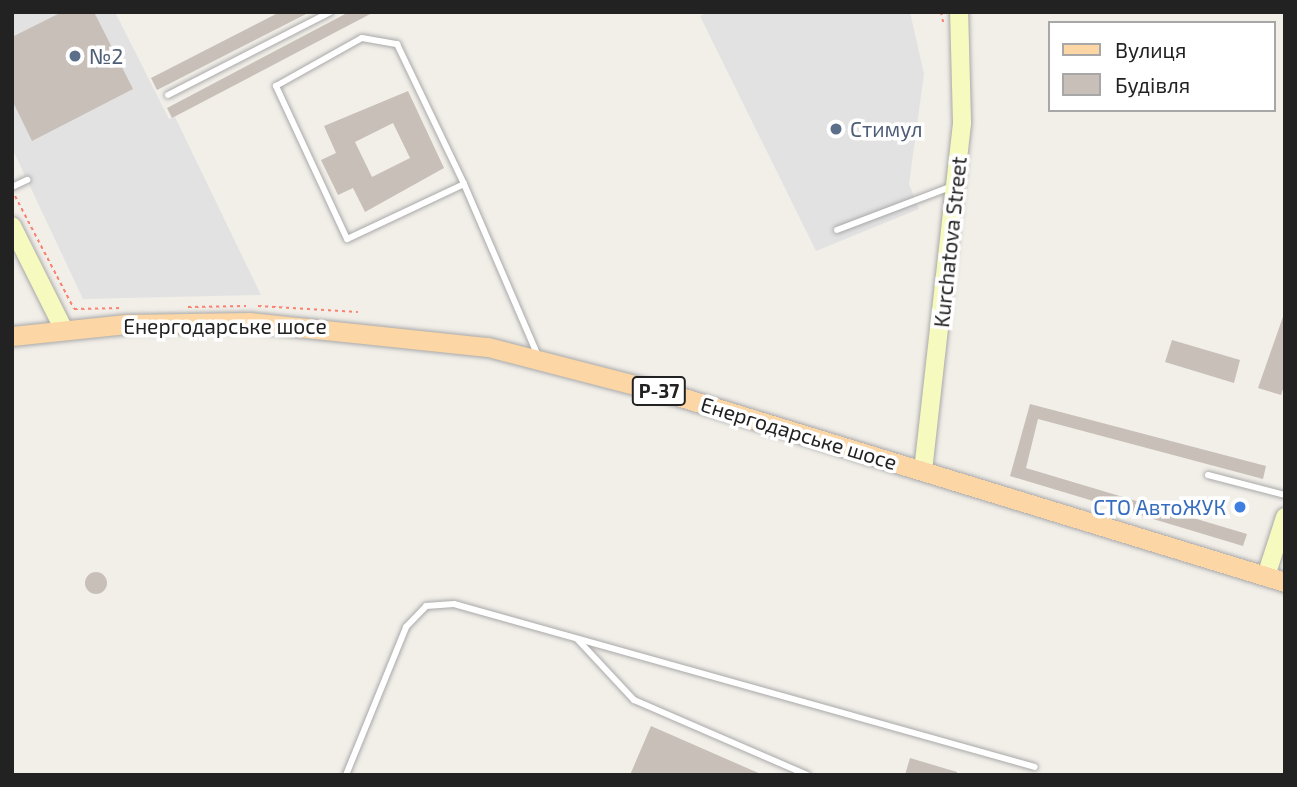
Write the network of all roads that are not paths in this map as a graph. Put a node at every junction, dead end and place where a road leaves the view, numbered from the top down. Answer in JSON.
{"nodes":[{"id":1,"x":330,"y":12,"type":"edge"},
{"id":2,"x":959,"y":12,"type":"edge"},
{"id":3,"x":167,"y":95,"type":"dead end"},
{"id":4,"x":27,"y":180,"type":"dead end"},
{"id":5,"x":464,"y":184,"type":"junction"},
{"id":6,"x":957,"y":184,"type":"junction"},
{"id":7,"x":12,"y":189,"type":"edge"},
{"id":8,"x":12,"y":226,"type":"edge"},
{"id":9,"x":837,"y":230,"type":"dead end"},
{"id":10,"x":63,"y":328,"type":"junction"},
{"id":11,"x":12,"y":336,"type":"edge"},
{"id":12,"x":539,"y":358,"type":"junction"},
{"id":13,"x":923,"y":471,"type":"junction"},
{"id":14,"x":1208,"y":475,"type":"dead end"},
{"id":15,"x":1285,"y":495,"type":"edge"},
{"id":16,"x":1285,"y":517,"type":"edge"},
{"id":17,"x":1275,"y":579,"type":"edge"},
{"id":18,"x":577,"y":638,"type":"junction"},
{"id":19,"x":1035,"y":766,"type":"dead end"},
{"id":20,"x":346,"y":775,"type":"edge"},
{"id":21,"x":807,"y":775,"type":"edge"}],
"edges":[{"from":1,"to":3,"type":"lane"},
{"from":2,"to":6,"type":"street","name":"Kurchatova Street"},
{"from":4,"to":7,"type":"lane"},
{"from":5,"to":5,"type":"lane"},
{"from":5,"to":12,"type":"lane"},
{"from":6,"to":9,"type":"lane"},
{"from":6,"to":13,"type":"street","name":"Kurchatova Street"},
{"from":8,"to":10,"type":"street"},
{"from":10,"to":11,"type":"main road","name":"Енергодарське шосе","number":"Р-37"},
{"from":10,"to":12,"type":"main road","name":"Енергодарське шосе","number":"Р-37"},
{"from":12,"to":13,"type":"main road","name":"Енергодарське шосе","number":"Р-37"},
{"from":13,"to":17,"type":"main road","name":"Енергодарське шосе","number":"Р-37"},
{"from":14,"to":15,"type":"lane"},
{"from":16,"to":17,"type":"street"},
{"from":18,"to":19,"type":"lane"},
{"from":18,"to":20,"type":"lane"},
{"from":18,"to":21,"type":"lane"}]}
